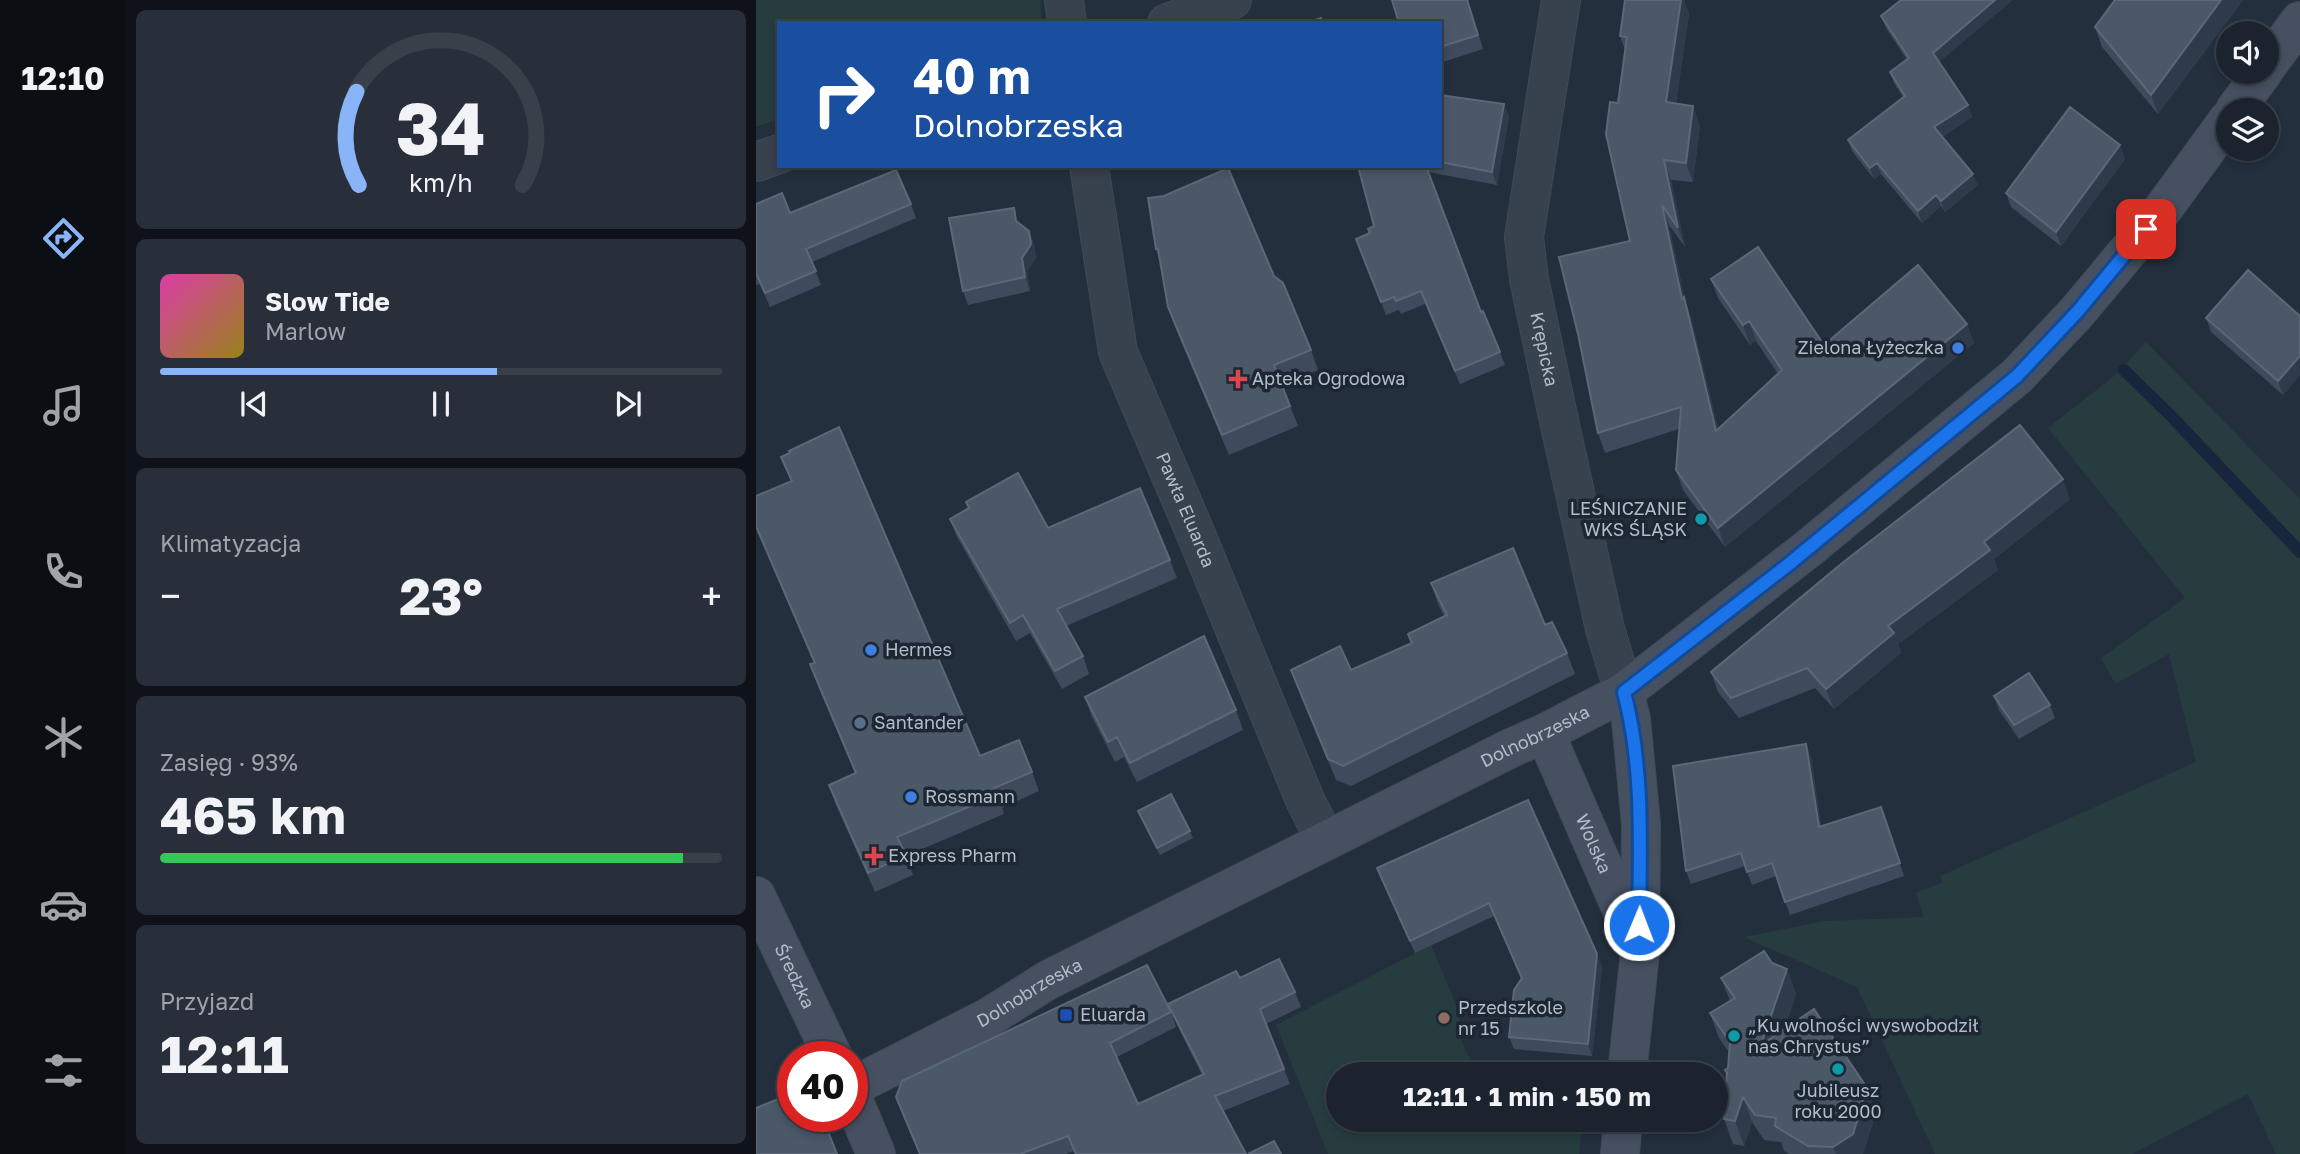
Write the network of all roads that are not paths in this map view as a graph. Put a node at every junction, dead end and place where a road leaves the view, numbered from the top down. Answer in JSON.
{"nodes":[{"id":1,"x":1064,"y":0,"type":"edge"},
{"id":2,"x":1231,"y":0,"type":"edge"},
{"id":3,"x":1561,"y":0,"type":"edge"},
{"id":4,"x":1067,"y":21,"type":"edge"},
{"id":5,"x":1173,"y":21,"type":"edge"},
{"id":6,"x":2300,"y":21,"type":"edge"},
{"id":7,"x":2279,"y":49,"type":"edge"},
{"id":8,"x":2216,"y":136,"type":"edge"},
{"id":9,"x":777,"y":155,"type":"edge"},
{"id":10,"x":756,"y":162,"type":"edge"},
{"id":11,"x":1089,"y":168,"type":"edge"},
{"id":12,"x":1624,"y":692,"type":"junction"},
{"id":13,"x":1545,"y":733,"type":"junction"},
{"id":14,"x":1326,"y":841,"type":"junction"},
{"id":15,"x":756,"y":896,"type":"edge"},
{"id":16,"x":766,"y":944,"type":"edge"},
{"id":17,"x":1640,"y":953,"type":"junction"},
{"id":18,"x":824,"y":1041,"type":"edge"},
{"id":19,"x":1628,"y":1062,"type":"edge"},
{"id":20,"x":868,"y":1079,"type":"edge"},
{"id":21,"x":867,"y":1132,"type":"edge"},
{"id":22,"x":1622,"y":1132,"type":"edge"},
{"id":23,"x":876,"y":1154,"type":"edge"},
{"id":24,"x":1620,"y":1154,"type":"edge"}],
"edges":[{"from":1,"to":4,"type":"street"},
{"from":2,"to":5,"type":"street"},
{"from":3,"to":12,"type":"street","name":"Krępicka"},
{"from":6,"to":7,"type":"street"},
{"from":8,"to":12,"type":"street","name":"Dolnobrzeska"},
{"from":9,"to":10,"type":"street"},
{"from":11,"to":14,"type":"street","name":"Pawła Eluarda"},
{"from":12,"to":13,"type":"street","name":"Dolnobrzeska"},
{"from":12,"to":17,"type":"street","name":"Wolska"},
{"from":13,"to":14,"type":"street","name":"Dolnobrzeska"},
{"from":13,"to":17,"type":"street","name":"Wolska"},
{"from":14,"to":20,"type":"street","name":"Dolnobrzeska"},
{"from":15,"to":16,"type":"street","name":"Średzka"},
{"from":16,"to":18,"type":"street","name":"Średzka"},
{"from":17,"to":19,"type":"street","name":"Wolska"},
{"from":21,"to":23,"type":"street"},
{"from":22,"to":24,"type":"street"}]}
